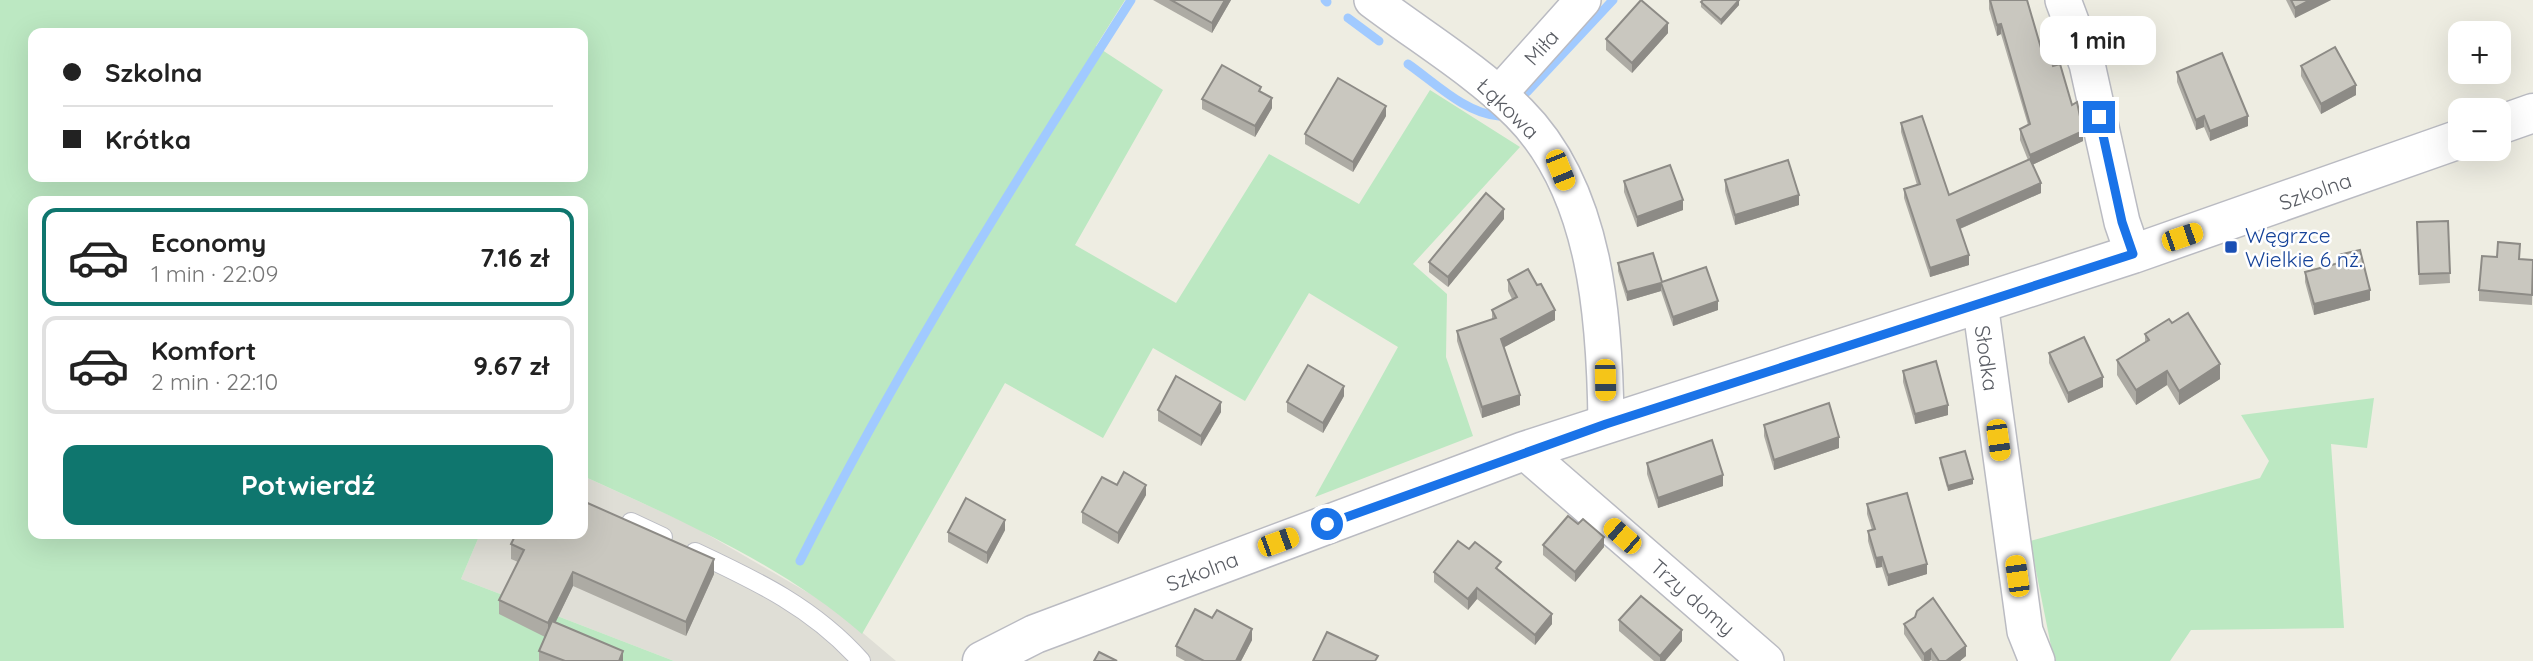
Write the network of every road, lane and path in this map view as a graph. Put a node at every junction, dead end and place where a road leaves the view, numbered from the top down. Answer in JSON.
{"nodes":[{"id":1,"x":1372,"y":0,"type":"edge"},
{"id":2,"x":1583,"y":0,"type":"edge"},
{"id":3,"x":2063,"y":0,"type":"edge"},
{"id":4,"x":1499,"y":94,"type":"junction"},
{"id":5,"x":2533,"y":113,"type":"edge"},
{"id":6,"x":2511,"y":121,"type":"edge"},
{"id":7,"x":2448,"y":143,"type":"edge"},
{"id":8,"x":2133,"y":254,"type":"junction"},
{"id":9,"x":1980,"y":303,"type":"junction"},
{"id":10,"x":1606,"y":424,"type":"junction"},
{"id":11,"x":1524,"y":451,"type":"junction"},
{"id":12,"x":631,"y":522,"type":"edge"},
{"id":13,"x":860,"y":661,"type":"edge"},
{"id":14,"x":982,"y":661,"type":"edge"},
{"id":15,"x":1766,"y":661,"type":"edge"},
{"id":16,"x":2037,"y":661,"type":"edge"}],
"edges":[{"from":1,"to":4,"type":"street","name":"Łąkowa"},
{"from":2,"to":4,"type":"street","name":"Miła"},
{"from":3,"to":8,"type":"street"},
{"from":4,"to":10,"type":"street","name":"Łąkowa"},
{"from":5,"to":6,"type":"street"},
{"from":7,"to":8,"type":"street","name":"Szkolna"},
{"from":8,"to":9,"type":"street","name":"Szkolna"},
{"from":9,"to":10,"type":"street","name":"Szkolna"},
{"from":9,"to":16,"type":"street","name":"Słodka"},
{"from":10,"to":11,"type":"street","name":"Szkolna"},
{"from":11,"to":14,"type":"street","name":"Szkolna"},
{"from":11,"to":15,"type":"street","name":"Trzy domy"},
{"from":12,"to":13,"type":"lane"}]}
